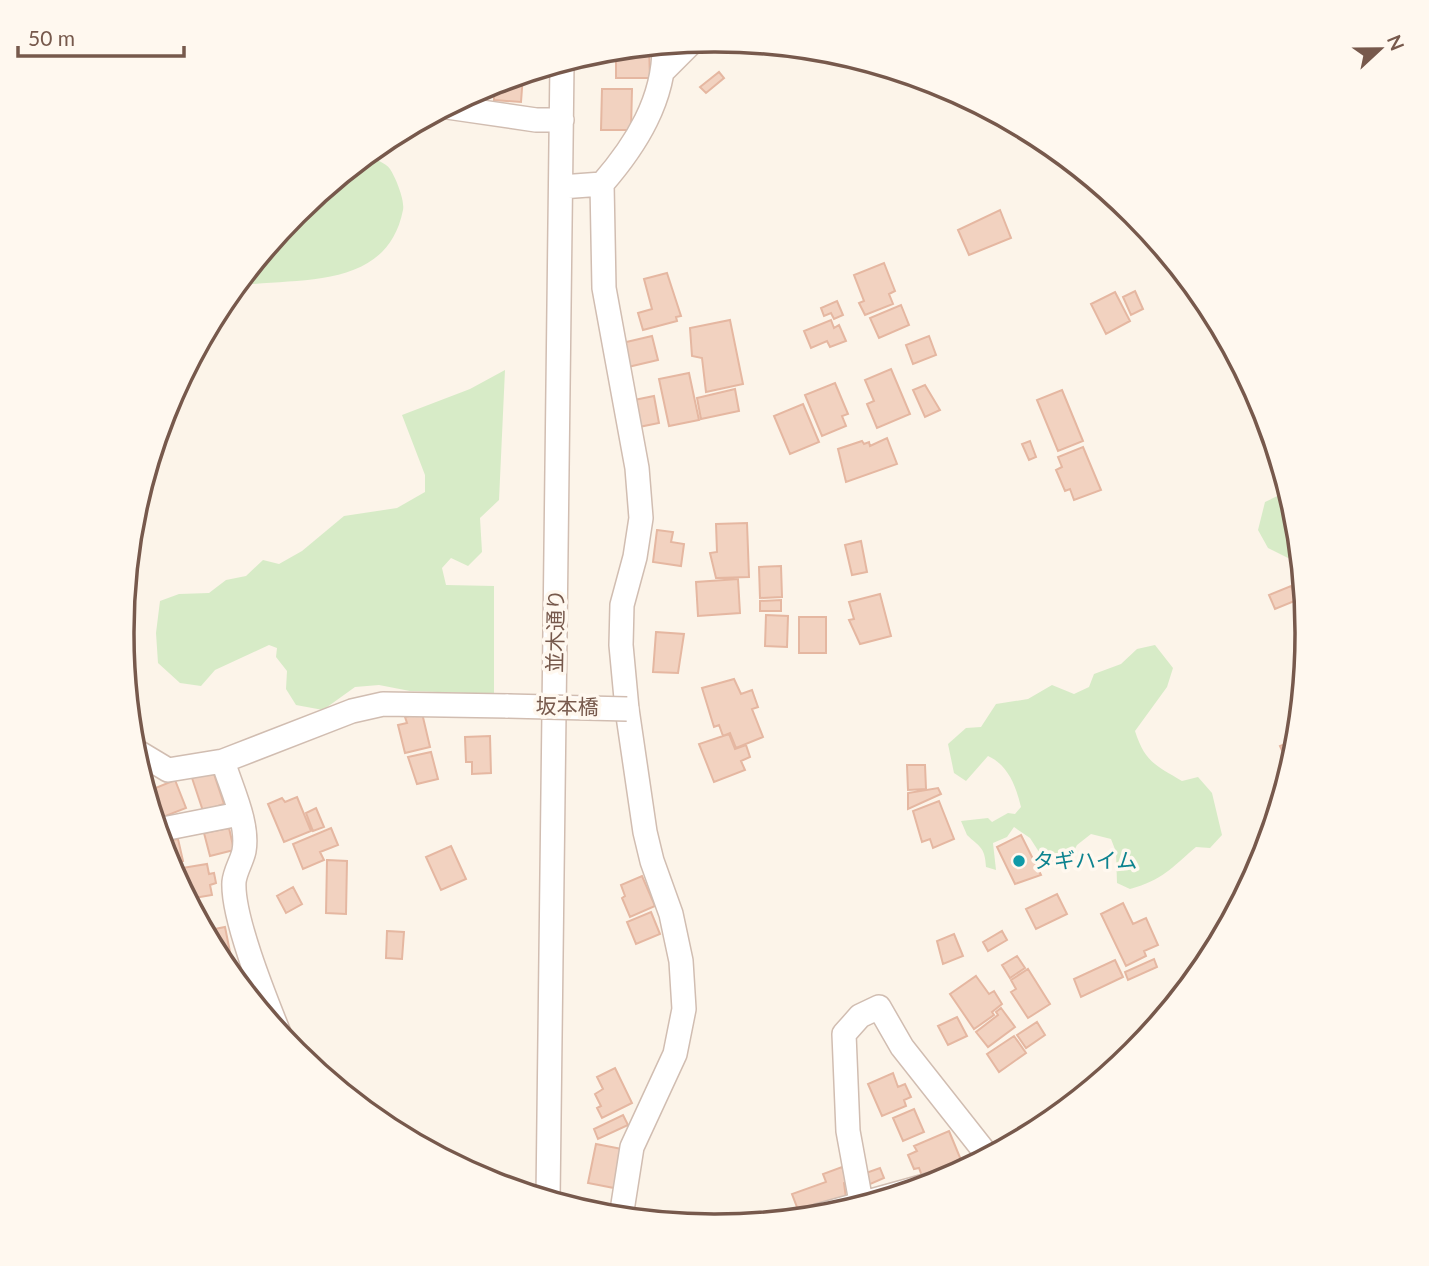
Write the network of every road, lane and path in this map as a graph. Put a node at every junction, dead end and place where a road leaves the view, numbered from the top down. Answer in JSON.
{"nodes":[{"id":1,"x":680,"y":54,"type":"edge"},
{"id":2,"x":664,"y":55,"type":"edge"},
{"id":3,"x":665,"y":69,"type":"junction"},
{"id":4,"x":562,"y":73,"type":"edge"},
{"id":5,"x":470,"y":107,"type":"edge"},
{"id":6,"x":562,"y":120,"type":"junction"},
{"id":7,"x":602,"y":184,"type":"junction"},
{"id":8,"x":561,"y":187,"type":"junction"},
{"id":9,"x":626,"y":709,"type":"junction"},
{"id":10,"x":148,"y":757,"type":"edge"},
{"id":11,"x":223,"y":761,"type":"junction"},
{"id":12,"x":239,"y":814,"type":"junction"},
{"id":13,"x":168,"y":828,"type":"edge"},
{"id":14,"x":266,"y":1001,"type":"edge"},
{"id":15,"x":982,"y":1148,"type":"edge"},
{"id":16,"x":548,"y":1189,"type":"edge"},
{"id":17,"x":860,"y":1195,"type":"edge"},
{"id":18,"x":623,"y":1206,"type":"edge"}],
"edges":[{"from":1,"to":3,"type":"street"},
{"from":2,"to":3,"type":"street"},
{"from":3,"to":7,"type":"street"},
{"from":4,"to":6,"type":"street","name":"並木通り"},
{"from":5,"to":6,"type":"street"},
{"from":6,"to":8,"type":"street","name":"並木通り"},
{"from":7,"to":8,"type":"street"},
{"from":7,"to":9,"type":"street"},
{"from":8,"to":16,"type":"street","name":"並木通り"},
{"from":9,"to":11,"type":"street","name":"坂本橋","bridge":true},
{"from":9,"to":18,"type":"street"},
{"from":10,"to":11,"type":"street","name":"坂本橋"},
{"from":11,"to":12,"type":"street"},
{"from":12,"to":13,"type":"street"},
{"from":12,"to":14,"type":"street"},
{"from":15,"to":17,"type":"street"}]}
